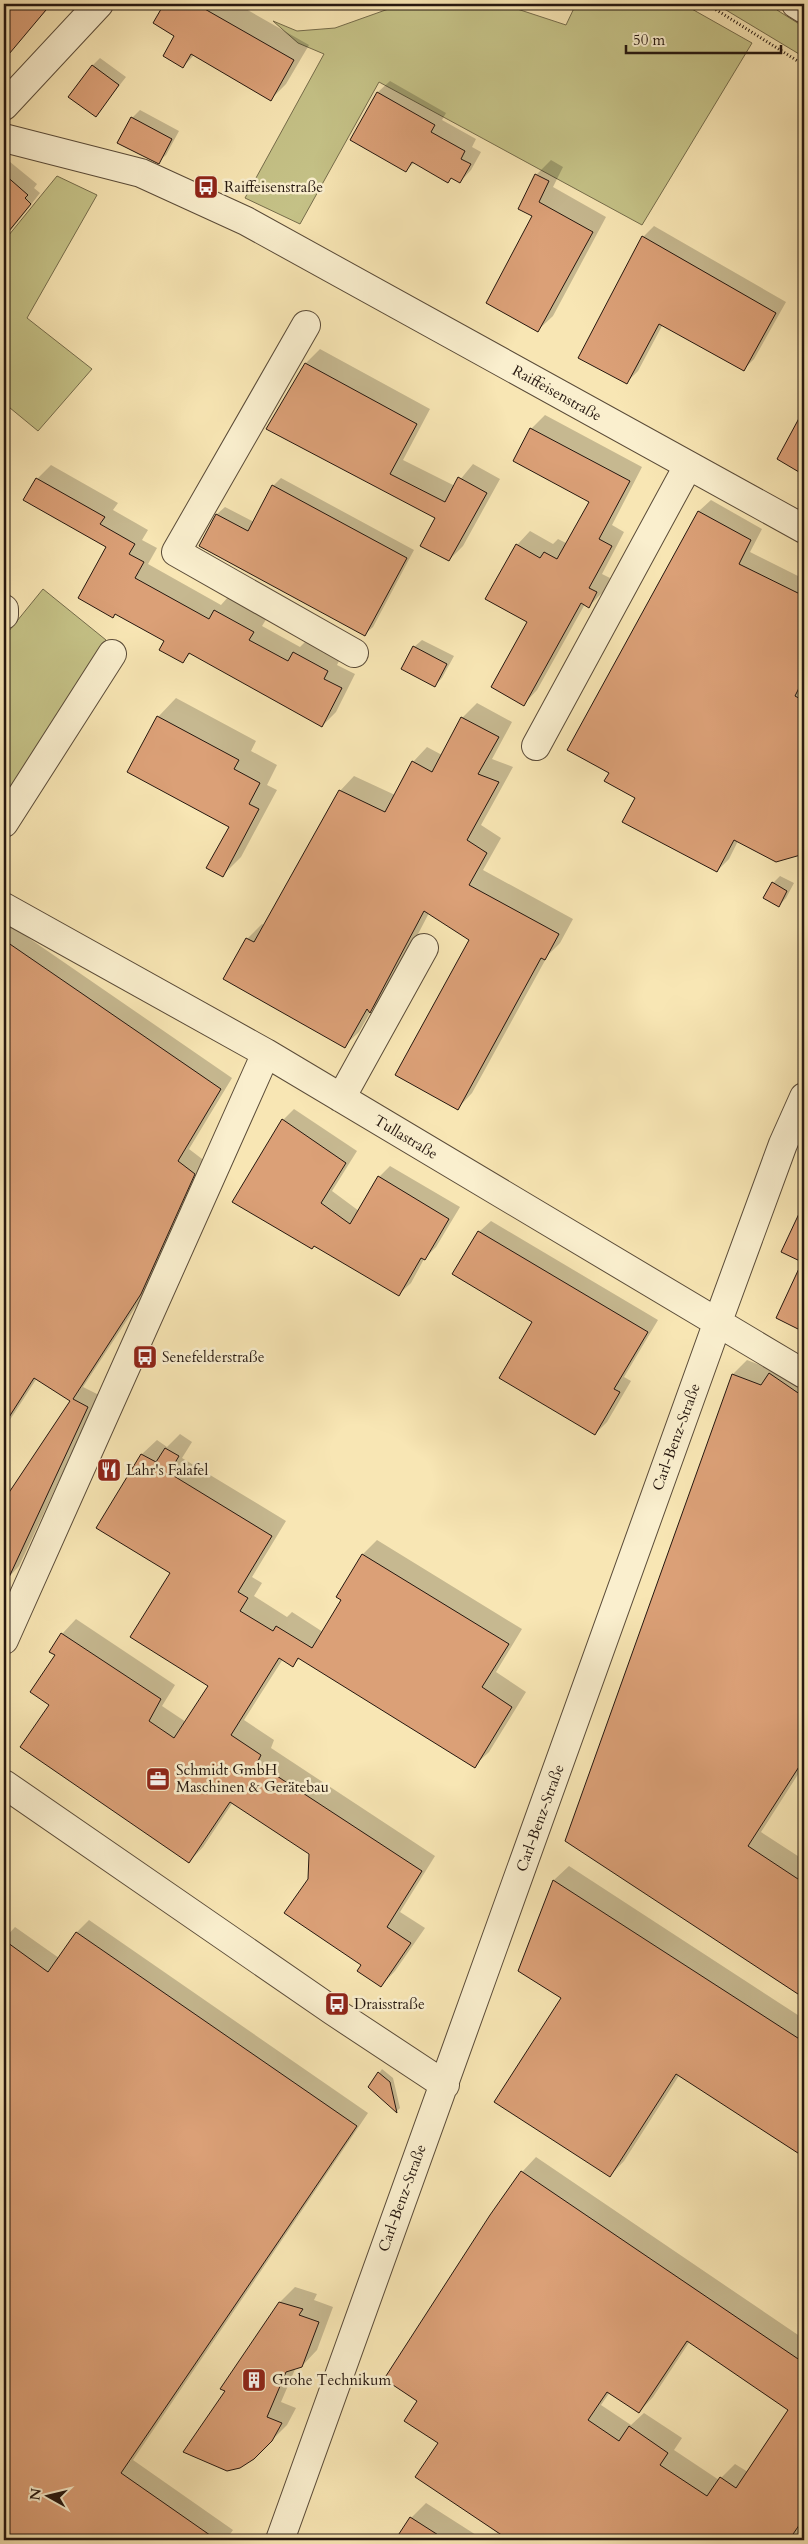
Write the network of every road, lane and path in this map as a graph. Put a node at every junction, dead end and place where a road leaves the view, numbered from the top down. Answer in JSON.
{"nodes":[{"id":1,"x":99,"y":4,"type":"edge"},
{"id":2,"x":707,"y":4,"type":"edge"},
{"id":3,"x":796,"y":4,"type":"edge"},
{"id":4,"x":804,"y":9,"type":"edge"},
{"id":5,"x":804,"y":65,"type":"edge"},
{"id":6,"x":4,"y":106,"type":"edge"},
{"id":7,"x":4,"y":138,"type":"edge"},
{"id":8,"x":306,"y":325,"type":"dead end"},
{"id":9,"x":688,"y":466,"type":"junction"},
{"id":10,"x":804,"y":529,"type":"edge"},
{"id":11,"x":4,"y":609,"type":"edge"},
{"id":12,"x":4,"y":615,"type":"edge"},
{"id":13,"x":354,"y":653,"type":"dead end"},
{"id":14,"x":112,"y":654,"type":"dead end"},
{"id":15,"x":536,"y":746,"type":"dead end"},
{"id":16,"x":4,"y":823,"type":"edge"},
{"id":17,"x":4,"y":907,"type":"edge"},
{"id":18,"x":424,"y":948,"type":"dead end"},
{"id":19,"x":266,"y":1053,"type":"junction"},
{"id":20,"x":804,"y":1097,"type":"edge"},
{"id":21,"x":341,"y":1098,"type":"junction"},
{"id":22,"x":717,"y":1324,"type":"junction"},
{"id":23,"x":804,"y":1374,"type":"edge"},
{"id":24,"x":4,"y":1640,"type":"edge"},
{"id":25,"x":4,"y":1784,"type":"edge"},
{"id":26,"x":445,"y":2085,"type":"junction"},
{"id":27,"x":280,"y":2540,"type":"edge"}],
"edges":[{"from":1,"to":6,"type":"street"},
{"from":2,"to":5,"type":"path"},
{"from":3,"to":4,"type":"street"},
{"from":7,"to":9,"type":"street","name":"Raiffeisenstraße"},
{"from":8,"to":13,"type":"street"},
{"from":9,"to":10,"type":"street","name":"Raiffeisenstraße"},
{"from":9,"to":15,"type":"street"},
{"from":11,"to":12,"type":"street"},
{"from":14,"to":16,"type":"street"},
{"from":17,"to":19,"type":"street","name":"Tullastraße"},
{"from":18,"to":21,"type":"street"},
{"from":19,"to":21,"type":"street","name":"Tullastraße"},
{"from":19,"to":24,"type":"street"},
{"from":20,"to":22,"type":"street","name":"Carl-Benz-Straße"},
{"from":21,"to":22,"type":"street","name":"Tullastraße"},
{"from":22,"to":23,"type":"street","name":"Tullastraße"},
{"from":22,"to":26,"type":"street","name":"Carl-Benz-Straße"},
{"from":25,"to":26,"type":"street"},
{"from":26,"to":27,"type":"street","name":"Carl-Benz-Straße"}]}
